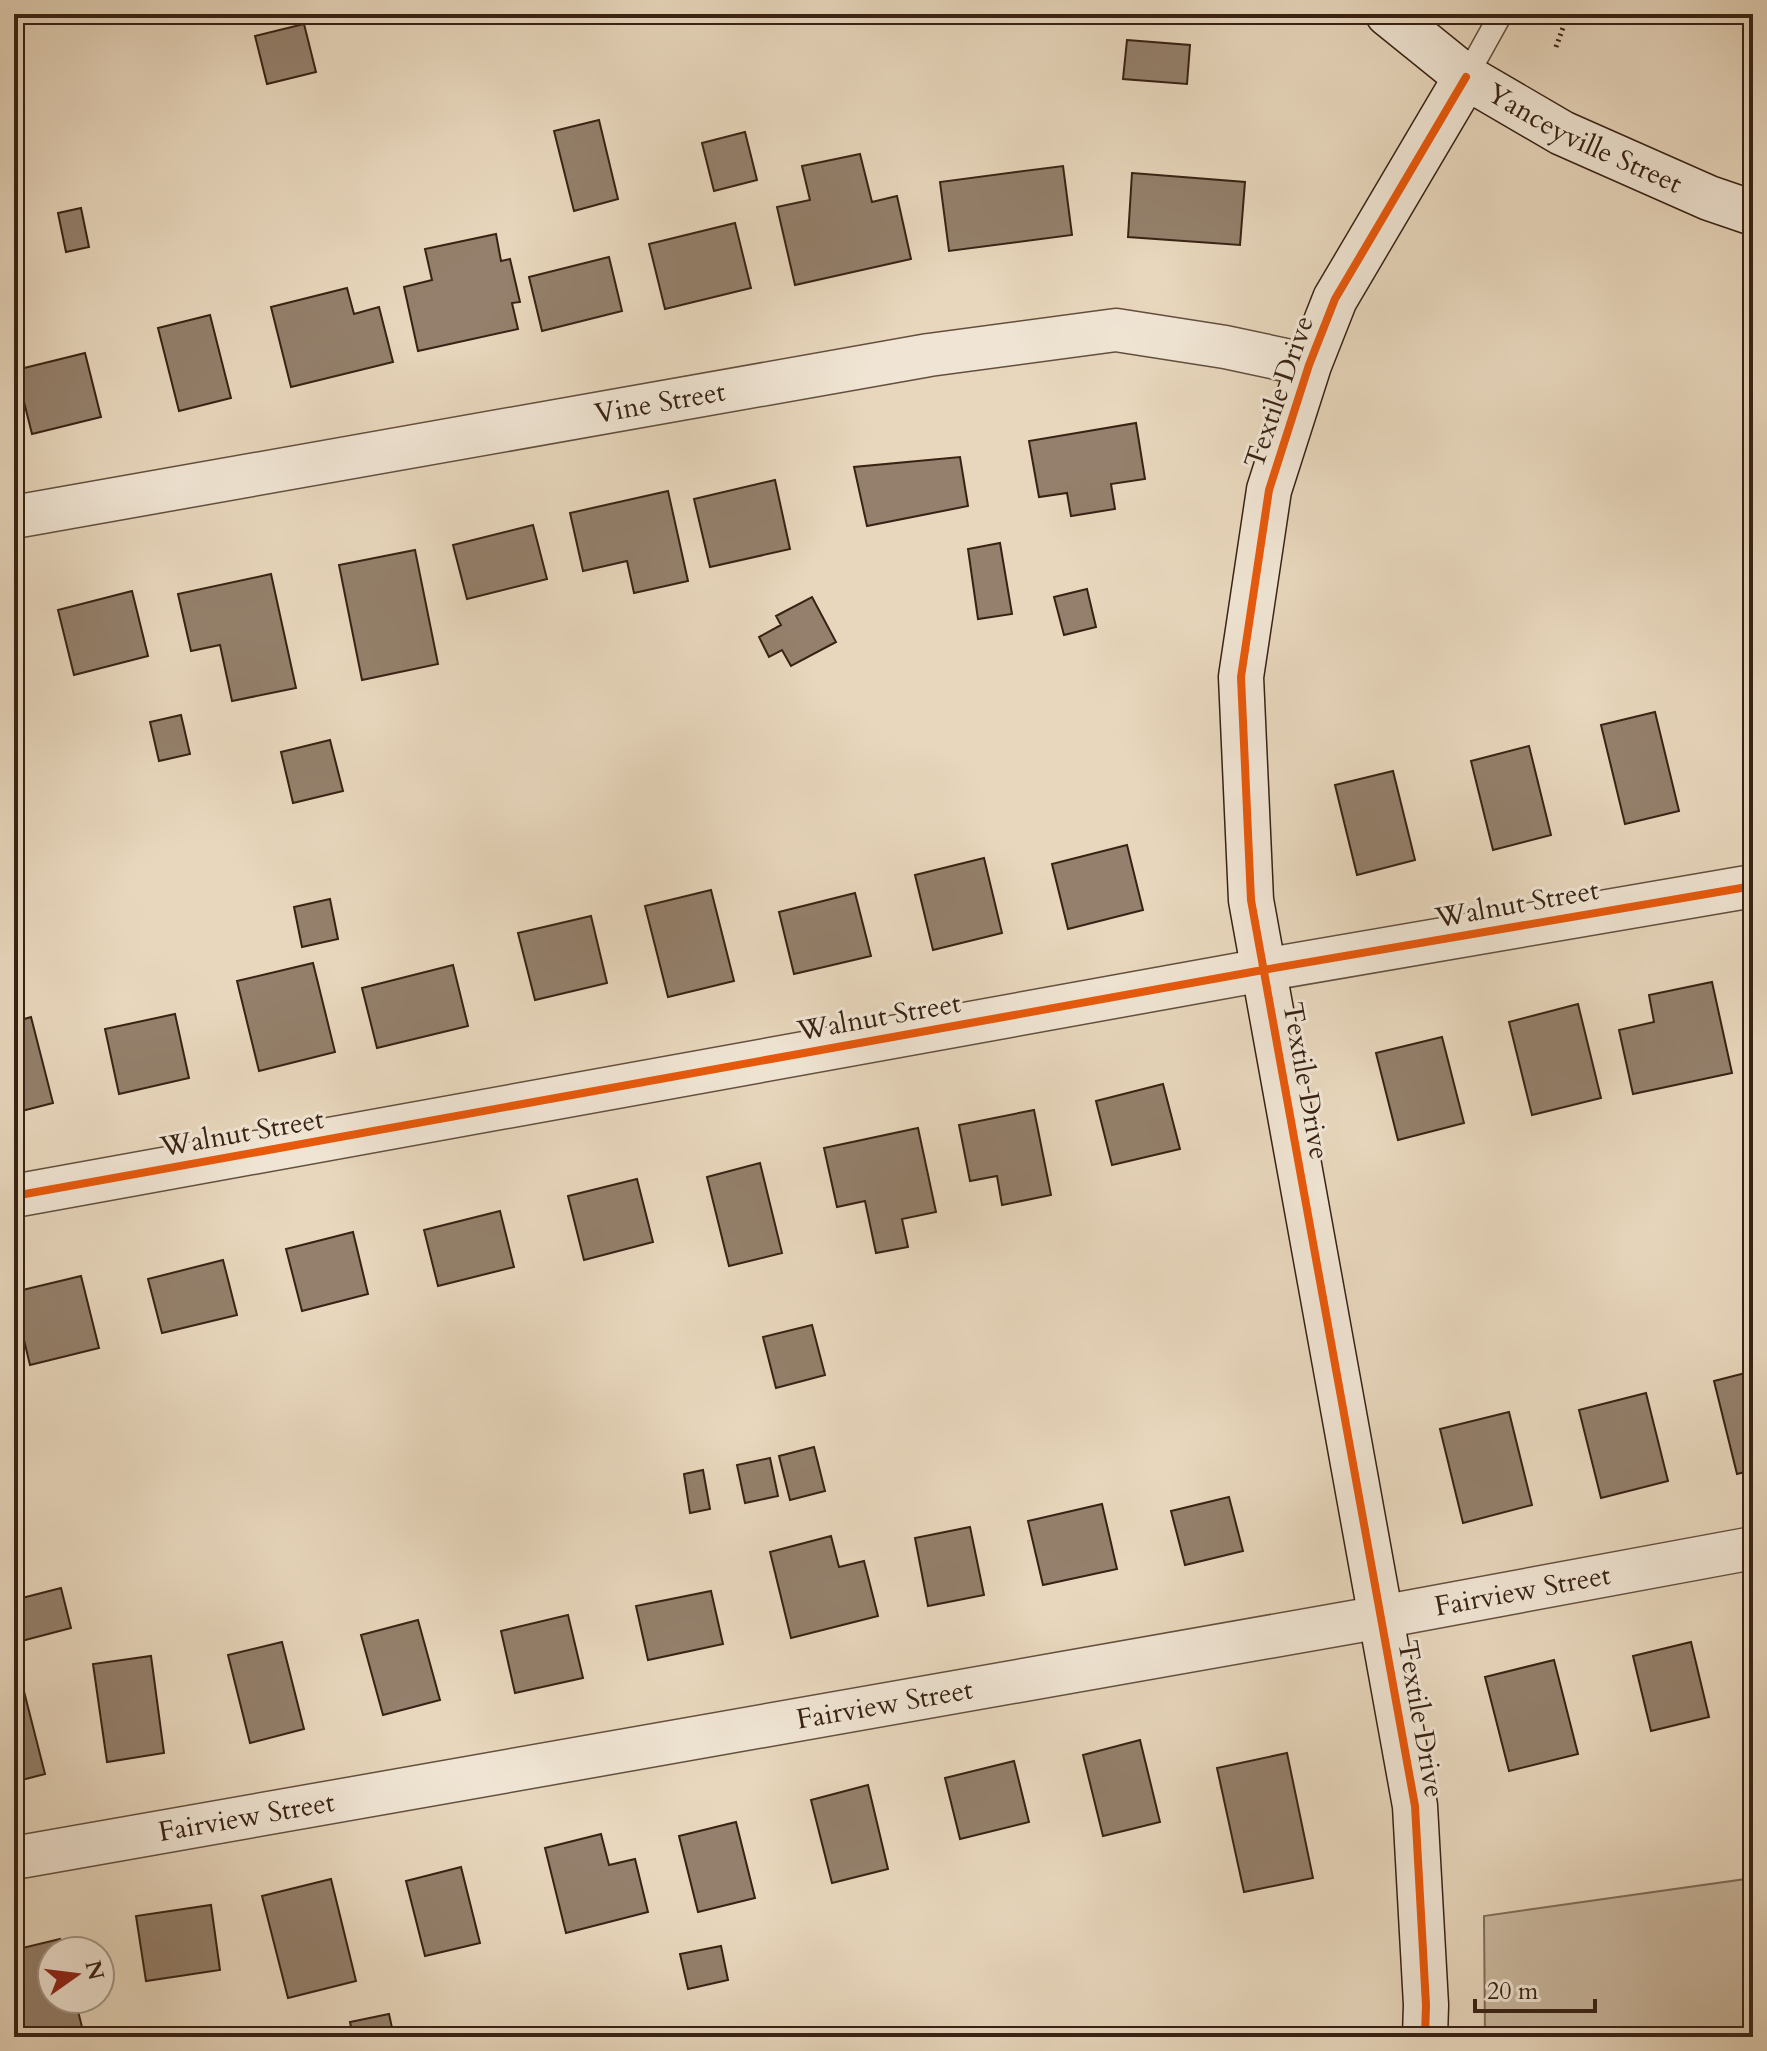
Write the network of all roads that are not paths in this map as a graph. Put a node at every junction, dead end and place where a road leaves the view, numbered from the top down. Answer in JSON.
{"nodes":[{"id":1,"x":1388,"y":14,"type":"edge"},
{"id":2,"x":1501,"y":14,"type":"edge"},
{"id":3,"x":1466,"y":77,"type":"junction"},
{"id":4,"x":1753,"y":213,"type":"edge"},
{"id":5,"x":1309,"y":365,"type":"junction"},
{"id":6,"x":14,"y":517,"type":"edge"},
{"id":7,"x":1753,"y":886,"type":"edge"},
{"id":8,"x":1263,"y":970,"type":"junction"},
{"id":9,"x":14,"y":1196,"type":"edge"},
{"id":10,"x":1753,"y":1548,"type":"edge"},
{"id":11,"x":1381,"y":1617,"type":"junction"},
{"id":12,"x":14,"y":1858,"type":"edge"},
{"id":13,"x":1425,"y":2037,"type":"edge"}],
"edges":[{"from":1,"to":3,"type":"street","name":"Yanceyville Street"},
{"from":2,"to":3,"type":"lane"},
{"from":3,"to":4,"type":"street","name":"Yanceyville Street"},
{"from":3,"to":5,"type":"street","name":"Textile Drive"},
{"from":5,"to":6,"type":"street","name":"Vine Street"},
{"from":5,"to":8,"type":"street","name":"Textile Drive"},
{"from":7,"to":8,"type":"street","name":"Walnut Street"},
{"from":8,"to":9,"type":"street","name":"Walnut Street"},
{"from":8,"to":11,"type":"street","name":"Textile Drive"},
{"from":10,"to":11,"type":"street","name":"Fairview Street"},
{"from":11,"to":12,"type":"street","name":"Fairview Street"},
{"from":11,"to":13,"type":"street","name":"Textile Drive"}]}
